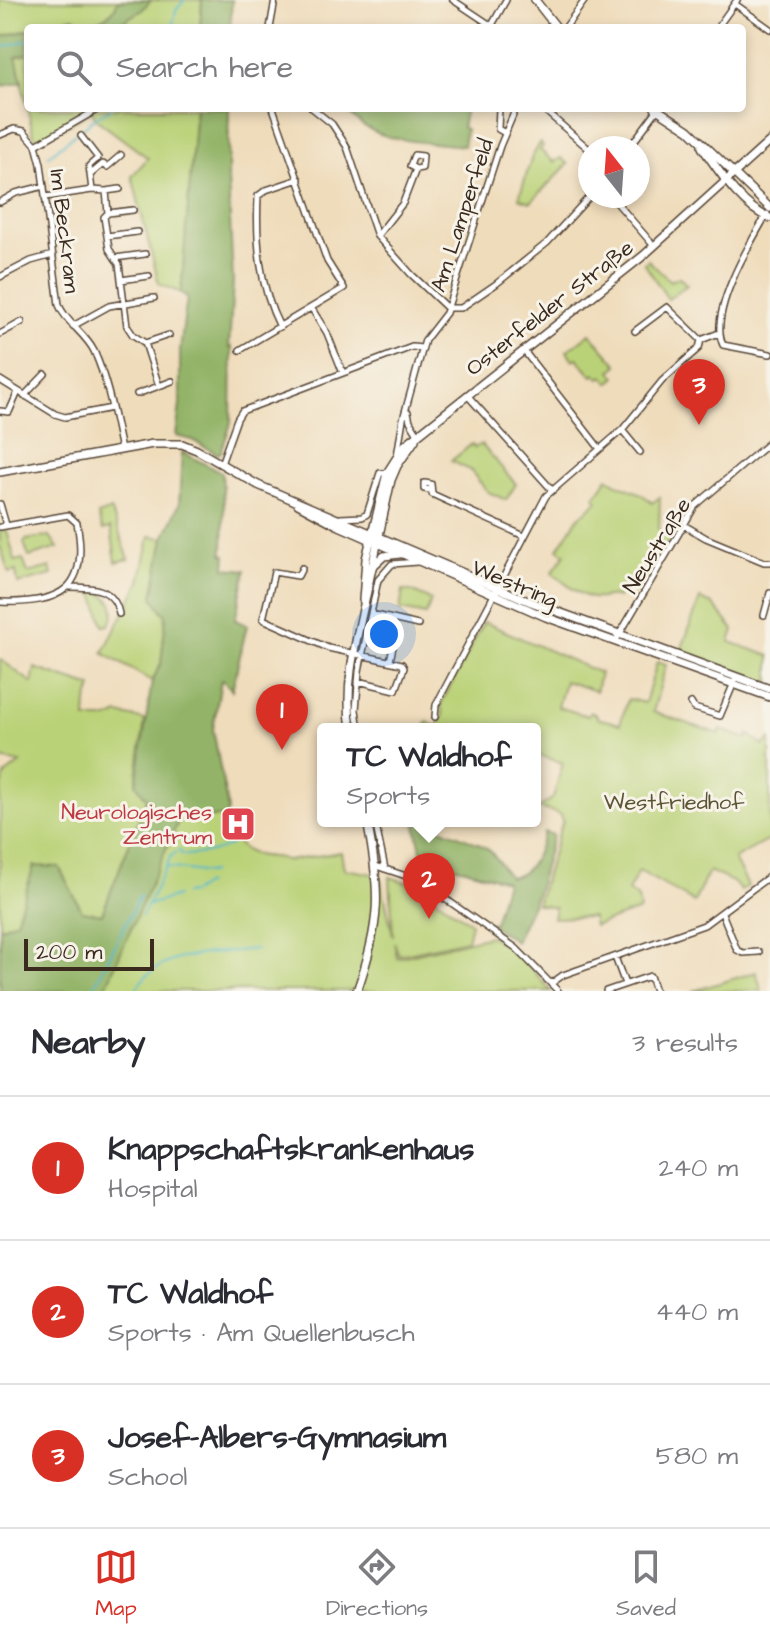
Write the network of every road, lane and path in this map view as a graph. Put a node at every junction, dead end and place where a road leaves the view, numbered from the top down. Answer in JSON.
{"nodes":[{"id":1,"x":275,"y":0,"type":"edge"},
{"id":2,"x":453,"y":0,"type":"edge"},
{"id":3,"x":506,"y":0,"type":"edge"},
{"id":4,"x":535,"y":0,"type":"edge"},
{"id":5,"x":585,"y":0,"type":"edge"},
{"id":6,"x":736,"y":2,"type":"edge"},
{"id":7,"x":271,"y":24,"type":"edge"},
{"id":8,"x":489,"y":24,"type":"edge"},
{"id":9,"x":495,"y":24,"type":"edge"},
{"id":10,"x":554,"y":24,"type":"edge"},
{"id":11,"x":568,"y":24,"type":"edge"},
{"id":12,"x":720,"y":24,"type":"edge"},
{"id":13,"x":770,"y":29,"type":"edge"},
{"id":14,"x":93,"y":112,"type":"edge"},
{"id":15,"x":274,"y":112,"type":"edge"},
{"id":16,"x":317,"y":112,"type":"edge"},
{"id":17,"x":499,"y":112,"type":"edge"},
{"id":18,"x":514,"y":112,"type":"edge"},
{"id":19,"x":547,"y":112,"type":"edge"},
{"id":20,"x":654,"y":112,"type":"edge"},
{"id":21,"x":663,"y":112,"type":"edge"},
{"id":22,"x":505,"y":133,"type":"junction"},
{"id":23,"x":0,"y":135,"type":"edge"},
{"id":24,"x":81,"y":136,"type":"dead end"},
{"id":25,"x":637,"y":136,"type":"edge"},
{"id":26,"x":578,"y":140,"type":"edge"},
{"id":27,"x":770,"y":141,"type":"edge"},
{"id":28,"x":36,"y":145,"type":"junction"},
{"id":29,"x":121,"y":155,"type":"dead end"},
{"id":30,"x":98,"y":158,"type":"junction"},
{"id":31,"x":103,"y":164,"type":"junction"},
{"id":32,"x":416,"y":169,"type":"dead end"},
{"id":33,"x":90,"y":174,"type":"junction"},
{"id":34,"x":730,"y":178,"type":"junction"},
{"id":35,"x":299,"y":179,"type":"junction"},
{"id":36,"x":44,"y":186,"type":"junction"},
{"id":37,"x":120,"y":189,"type":"dead end"},
{"id":38,"x":92,"y":190,"type":"junction"},
{"id":39,"x":106,"y":191,"type":"junction"},
{"id":40,"x":46,"y":197,"type":"junction"},
{"id":41,"x":0,"y":202,"type":"edge"},
{"id":42,"x":579,"y":208,"type":"edge"},
{"id":43,"x":621,"y":208,"type":"edge"},
{"id":44,"x":133,"y":210,"type":"dead end"},
{"id":45,"x":108,"y":213,"type":"junction"},
{"id":46,"x":769,"y":213,"type":"edge"},
{"id":47,"x":137,"y":232,"type":"dead end"},
{"id":48,"x":107,"y":236,"type":"junction"},
{"id":49,"x":377,"y":236,"type":"junction"},
{"id":50,"x":654,"y":246,"type":"junction"},
{"id":51,"x":145,"y":254,"type":"dead end"},
{"id":52,"x":53,"y":255,"type":"junction"},
{"id":53,"x":115,"y":258,"type":"junction"},
{"id":54,"x":149,"y":276,"type":"dead end"},
{"id":55,"x":0,"y":277,"type":"edge"},
{"id":56,"x":121,"y":280,"type":"junction"},
{"id":57,"x":154,"y":298,"type":"dead end"},
{"id":58,"x":123,"y":302,"type":"junction"},
{"id":59,"x":447,"y":308,"type":"junction"},
{"id":60,"x":312,"y":309,"type":"junction"},
{"id":61,"x":22,"y":322,"type":"dead end"},
{"id":62,"x":73,"y":326,"type":"junction"},
{"id":63,"x":280,"y":327,"type":"junction"},
{"id":64,"x":635,"y":331,"type":"dead end"},
{"id":65,"x":719,"y":333,"type":"junction"},
{"id":66,"x":0,"y":334,"type":"edge"},
{"id":67,"x":169,"y":335,"type":"dead end"},
{"id":68,"x":701,"y":340,"type":"junction"},
{"id":69,"x":145,"y":343,"type":"junction"},
{"id":70,"x":422,"y":348,"type":"junction"},
{"id":71,"x":240,"y":350,"type":"dead end"},
{"id":72,"x":524,"y":351,"type":"junction"},
{"id":73,"x":770,"y":354,"type":"edge"},
{"id":74,"x":343,"y":373,"type":"junction"},
{"id":75,"x":45,"y":374,"type":"dead end"},
{"id":76,"x":0,"y":380,"type":"edge"},
{"id":77,"x":172,"y":381,"type":"dead end"},
{"id":78,"x":159,"y":386,"type":"junction"},
{"id":79,"x":21,"y":394,"type":"junction"},
{"id":80,"x":137,"y":394,"type":"dead end"},
{"id":81,"x":467,"y":395,"type":"junction"},
{"id":82,"x":112,"y":408,"type":"junction"},
{"id":83,"x":0,"y":411,"type":"edge"},
{"id":84,"x":408,"y":411,"type":"junction"},
{"id":85,"x":622,"y":430,"type":"junction"},
{"id":86,"x":418,"y":434,"type":"junction"},
{"id":87,"x":770,"y":442,"type":"edge"},
{"id":88,"x":600,"y":449,"type":"junction"},
{"id":89,"x":121,"y":450,"type":"junction"},
{"id":90,"x":640,"y":452,"type":"dead end"},
{"id":91,"x":397,"y":457,"type":"junction"},
{"id":92,"x":219,"y":463,"type":"junction"},
{"id":93,"x":0,"y":472,"type":"edge"},
{"id":94,"x":387,"y":473,"type":"junction"},
{"id":95,"x":430,"y":490,"type":"dead end"},
{"id":96,"x":552,"y":490,"type":"junction"},
{"id":97,"x":289,"y":499,"type":"junction"},
{"id":98,"x":0,"y":504,"type":"edge"},
{"id":99,"x":378,"y":512,"type":"junction"},
{"id":100,"x":340,"y":518,"type":"junction"},
{"id":101,"x":682,"y":524,"type":"junction"},
{"id":102,"x":355,"y":525,"type":"junction"},
{"id":103,"x":3,"y":526,"type":"edge"},
{"id":104,"x":524,"y":536,"type":"junction"},
{"id":105,"x":375,"y":538,"type":"junction"},
{"id":106,"x":402,"y":554,"type":"junction"},
{"id":107,"x":770,"y":562,"type":"edge"},
{"id":108,"x":421,"y":563,"type":"junction"},
{"id":109,"x":302,"y":568,"type":"dead end"},
{"id":110,"x":371,"y":568,"type":"junction"},
{"id":111,"x":370,"y":578,"type":"junction"},
{"id":112,"x":69,"y":587,"type":"junction"},
{"id":113,"x":377,"y":587,"type":"junction"},
{"id":114,"x":495,"y":591,"type":"junction"},
{"id":115,"x":770,"y":593,"type":"edge"},
{"id":116,"x":363,"y":600,"type":"junction"},
{"id":117,"x":0,"y":602,"type":"edge"},
{"id":118,"x":119,"y":614,"type":"dead end"},
{"id":119,"x":371,"y":614,"type":"junction"},
{"id":120,"x":764,"y":615,"type":"dead end"},
{"id":121,"x":418,"y":625,"type":"dead end"},
{"id":122,"x":395,"y":637,"type":"dead end"},
{"id":123,"x":617,"y":638,"type":"junction"},
{"id":124,"x":358,"y":654,"type":"junction"},
{"id":125,"x":390,"y":661,"type":"junction"},
{"id":126,"x":358,"y":681,"type":"junction"},
{"id":127,"x":734,"y":681,"type":"junction"},
{"id":128,"x":770,"y":689,"type":"edge"},
{"id":129,"x":770,"y":697,"type":"edge"},
{"id":130,"x":691,"y":703,"type":"dead end"},
{"id":131,"x":352,"y":712,"type":"junction"},
{"id":132,"x":435,"y":717,"type":"dead end"},
{"id":133,"x":351,"y":723,"type":"edge"},
{"id":134,"x":357,"y":723,"type":"edge"},
{"id":135,"x":369,"y":827,"type":"edge"},
{"id":136,"x":376,"y":827,"type":"edge"},
{"id":137,"x":380,"y":867,"type":"junction"},
{"id":138,"x":770,"y":876,"type":"edge"},
{"id":139,"x":722,"y":913,"type":"junction"},
{"id":140,"x":759,"y":952,"type":"dead end"},
{"id":141,"x":615,"y":957,"type":"junction"},
{"id":142,"x":552,"y":983,"type":"junction"},
{"id":143,"x":625,"y":984,"type":"junction"},
{"id":144,"x":357,"y":991,"type":"edge"},
{"id":145,"x":558,"y":991,"type":"edge"},
{"id":146,"x":606,"y":991,"type":"edge"},
{"id":147,"x":655,"y":991,"type":"edge"}],
"edges":[{"from":1,"to":7,"type":"street"},
{"from":2,"to":8,"type":"street"},
{"from":3,"to":9,"type":"street"},
{"from":4,"to":10,"type":"main road"},
{"from":5,"to":11,"type":"street"},
{"from":6,"to":12,"type":"street"},
{"from":6,"to":13,"type":"street"},
{"from":14,"to":28,"type":"street","name":"Im Beckram"},
{"from":15,"to":35,"type":"street"},
{"from":16,"to":49,"type":"street"},
{"from":17,"to":22,"type":"street","name":"Am Lamperfeld"},
{"from":18,"to":22,"type":"street","name":"Am Lamperfeld"},
{"from":19,"to":26,"type":"street"},
{"from":20,"to":25,"type":"street"},
{"from":21,"to":34,"type":"main road"},
{"from":22,"to":59,"type":"street","name":"Am Lamperfeld"},
{"from":23,"to":28,"type":"street","name":"Im Beckram"},
{"from":24,"to":30,"type":"street"},
{"from":27,"to":34,"type":"main road","name":"Osterfelder Straße"},
{"from":28,"to":36,"type":"street","name":"Im Beckram"},
{"from":29,"to":31,"type":"street"},
{"from":30,"to":31,"type":"street"},
{"from":30,"to":33,"type":"street"},
{"from":31,"to":33,"type":"street"},
{"from":32,"to":49,"type":"street"},
{"from":33,"to":38,"type":"street"},
{"from":34,"to":46,"type":"main road"},
{"from":34,"to":50,"type":"main road","name":"Osterfelder Straße"},
{"from":35,"to":60,"type":"street"},
{"from":35,"to":63,"type":"street"},
{"from":36,"to":40,"type":"street","name":"Im Beckram"},
{"from":36,"to":41,"type":"street"},
{"from":37,"to":39,"type":"street"},
{"from":38,"to":39,"type":"street"},
{"from":38,"to":40,"type":"street"},
{"from":39,"to":45,"type":"street"},
{"from":40,"to":52,"type":"street","name":"Im Beckram"},
{"from":42,"to":59,"type":"street"},
{"from":43,"to":50,"type":"street"},
{"from":44,"to":45,"type":"street"},
{"from":45,"to":48,"type":"street"},
{"from":46,"to":65,"type":"street"},
{"from":47,"to":48,"type":"street"},
{"from":48,"to":53,"type":"street"},
{"from":49,"to":59,"type":"street"},
{"from":50,"to":72,"type":"main road","name":"Osterfelder Straße"},
{"from":51,"to":53,"type":"street"},
{"from":52,"to":55,"type":"street"},
{"from":52,"to":62,"type":"street","name":"Im Beckram"},
{"from":53,"to":56,"type":"street"},
{"from":54,"to":56,"type":"street"},
{"from":56,"to":58,"type":"street"},
{"from":57,"to":58,"type":"street"},
{"from":58,"to":62,"type":"street"},
{"from":58,"to":69,"type":"street"},
{"from":59,"to":70,"type":"street","name":"Am Lamperfeld"},
{"from":60,"to":63,"type":"street"},
{"from":60,"to":74,"type":"street"},
{"from":61,"to":66,"type":"street"},
{"from":62,"to":82,"type":"street","name":"Im Beckram"},
{"from":63,"to":71,"type":"street"},
{"from":64,"to":68,"type":"street"},
{"from":65,"to":68,"type":"street"},
{"from":65,"to":73,"type":"street"},
{"from":67,"to":69,"type":"street"},
{"from":68,"to":85,"type":"street"},
{"from":69,"to":78,"type":"street"},
{"from":70,"to":74,"type":"street"},
{"from":70,"to":84,"type":"street"},
{"from":72,"to":81,"type":"main road","name":"Osterfelder Straße"},
{"from":72,"to":88,"type":"street"},
{"from":74,"to":92,"type":"street"},
{"from":75,"to":79,"type":"street"},
{"from":76,"to":79,"type":"street"},
{"from":77,"to":78,"type":"street"},
{"from":78,"to":80,"type":"street"},
{"from":79,"to":82,"type":"street"},
{"from":79,"to":83,"type":"street"},
{"from":81,"to":86,"type":"main road","name":"Osterfelder Straße"},
{"from":81,"to":96,"type":"street"},
{"from":82,"to":89,"type":"street","name":"Im Beckram"},
{"from":84,"to":86,"type":"street"},
{"from":84,"to":91,"type":"street"},
{"from":85,"to":88,"type":"street"},
{"from":85,"to":90,"type":"street"},
{"from":86,"to":91,"type":"main road","name":"Osterfelder Straße"},
{"from":86,"to":105,"type":"main road","name":"Osterfelder Straße"},
{"from":87,"to":101,"type":"street","name":"Neustraße"},
{"from":88,"to":96,"type":"street"},
{"from":89,"to":92,"type":"main road","name":"Westring"},
{"from":89,"to":93,"type":"main road"},
{"from":91,"to":94,"type":"main road","name":"Osterfelder Straße"},
{"from":92,"to":97,"type":"main road","name":"Westring"},
{"from":94,"to":99,"type":"main road","name":"Osterfelder Straße"},
{"from":94,"to":100,"type":"street","name":"Osterfelder Straße"},
{"from":95,"to":104,"type":"street"},
{"from":96,"to":104,"type":"street"},
{"from":97,"to":100,"type":"main road","name":"Westring"},
{"from":97,"to":105,"type":"main road","name":"Westring"},
{"from":98,"to":103,"type":"street"},
{"from":99,"to":102,"type":"main road"},
{"from":99,"to":105,"type":"main road","name":"Osterfelder Straße"},
{"from":100,"to":102,"type":"main road","name":"Westring"},
{"from":101,"to":107,"type":"street"},
{"from":101,"to":123,"type":"street","name":"Neustraße"},
{"from":102,"to":105,"type":"main road","name":"Westring"},
{"from":103,"to":112,"type":"street"},
{"from":104,"to":114,"type":"street"},
{"from":105,"to":106,"type":"main road","name":"Westring"},
{"from":105,"to":110,"type":"main road","name":"Osterfelder Straße"},
{"from":105,"to":114,"type":"main road","name":"Westring"},
{"from":105,"to":116,"type":"main road","name":"Osterfelder Straße"},
{"from":106,"to":108,"type":"main road","name":"Westring"},
{"from":106,"to":110,"type":"main road"},
{"from":108,"to":113,"type":"street"},
{"from":108,"to":114,"type":"main road","name":"Westring"},
{"from":109,"to":124,"type":"street"},
{"from":110,"to":111,"type":"main road","name":"Osterfelder Straße"},
{"from":111,"to":113,"type":"street"},
{"from":111,"to":116,"type":"main road","name":"Osterfelder Straße"},
{"from":112,"to":117,"type":"street"},
{"from":112,"to":118,"type":"street"},
{"from":113,"to":119,"type":"street","name":"Osterfelder Straße"},
{"from":114,"to":123,"type":"main road","name":"Westring"},
{"from":114,"to":132,"type":"street"},
{"from":115,"to":120,"type":"street"},
{"from":116,"to":124,"type":"main road","name":"Osterfelder Straße"},
{"from":119,"to":121,"type":"street"},
{"from":119,"to":124,"type":"street","name":"Osterfelder Straße"},
{"from":122,"to":125,"type":"street"},
{"from":123,"to":127,"type":"main road","name":"Westring"},
{"from":124,"to":125,"type":"street"},
{"from":124,"to":126,"type":"street","name":"Osterfelder Straße"},
{"from":124,"to":131,"type":"main road","name":"Osterfelder Straße"},
{"from":125,"to":126,"type":"street"},
{"from":126,"to":131,"type":"street","name":"Osterfelder Straße"},
{"from":127,"to":128,"type":"main road","name":"Westring"},
{"from":127,"to":129,"type":"main road","name":"Westring"},
{"from":127,"to":130,"type":"street"},
{"from":131,"to":133,"type":"main road","name":"Osterfelder Straße"},
{"from":131,"to":134,"type":"street","name":"Osterfelder Straße"},
{"from":135,"to":137,"type":"main road"},
{"from":136,"to":137,"type":"street"},
{"from":137,"to":142,"type":"street"},
{"from":137,"to":144,"type":"main road"},
{"from":138,"to":139,"type":"street"},
{"from":139,"to":140,"type":"street"},
{"from":139,"to":141,"type":"street"},
{"from":141,"to":142,"type":"street"},
{"from":141,"to":143,"type":"street"},
{"from":142,"to":145,"type":"street"},
{"from":143,"to":146,"type":"street"},
{"from":143,"to":147,"type":"street"}]}
